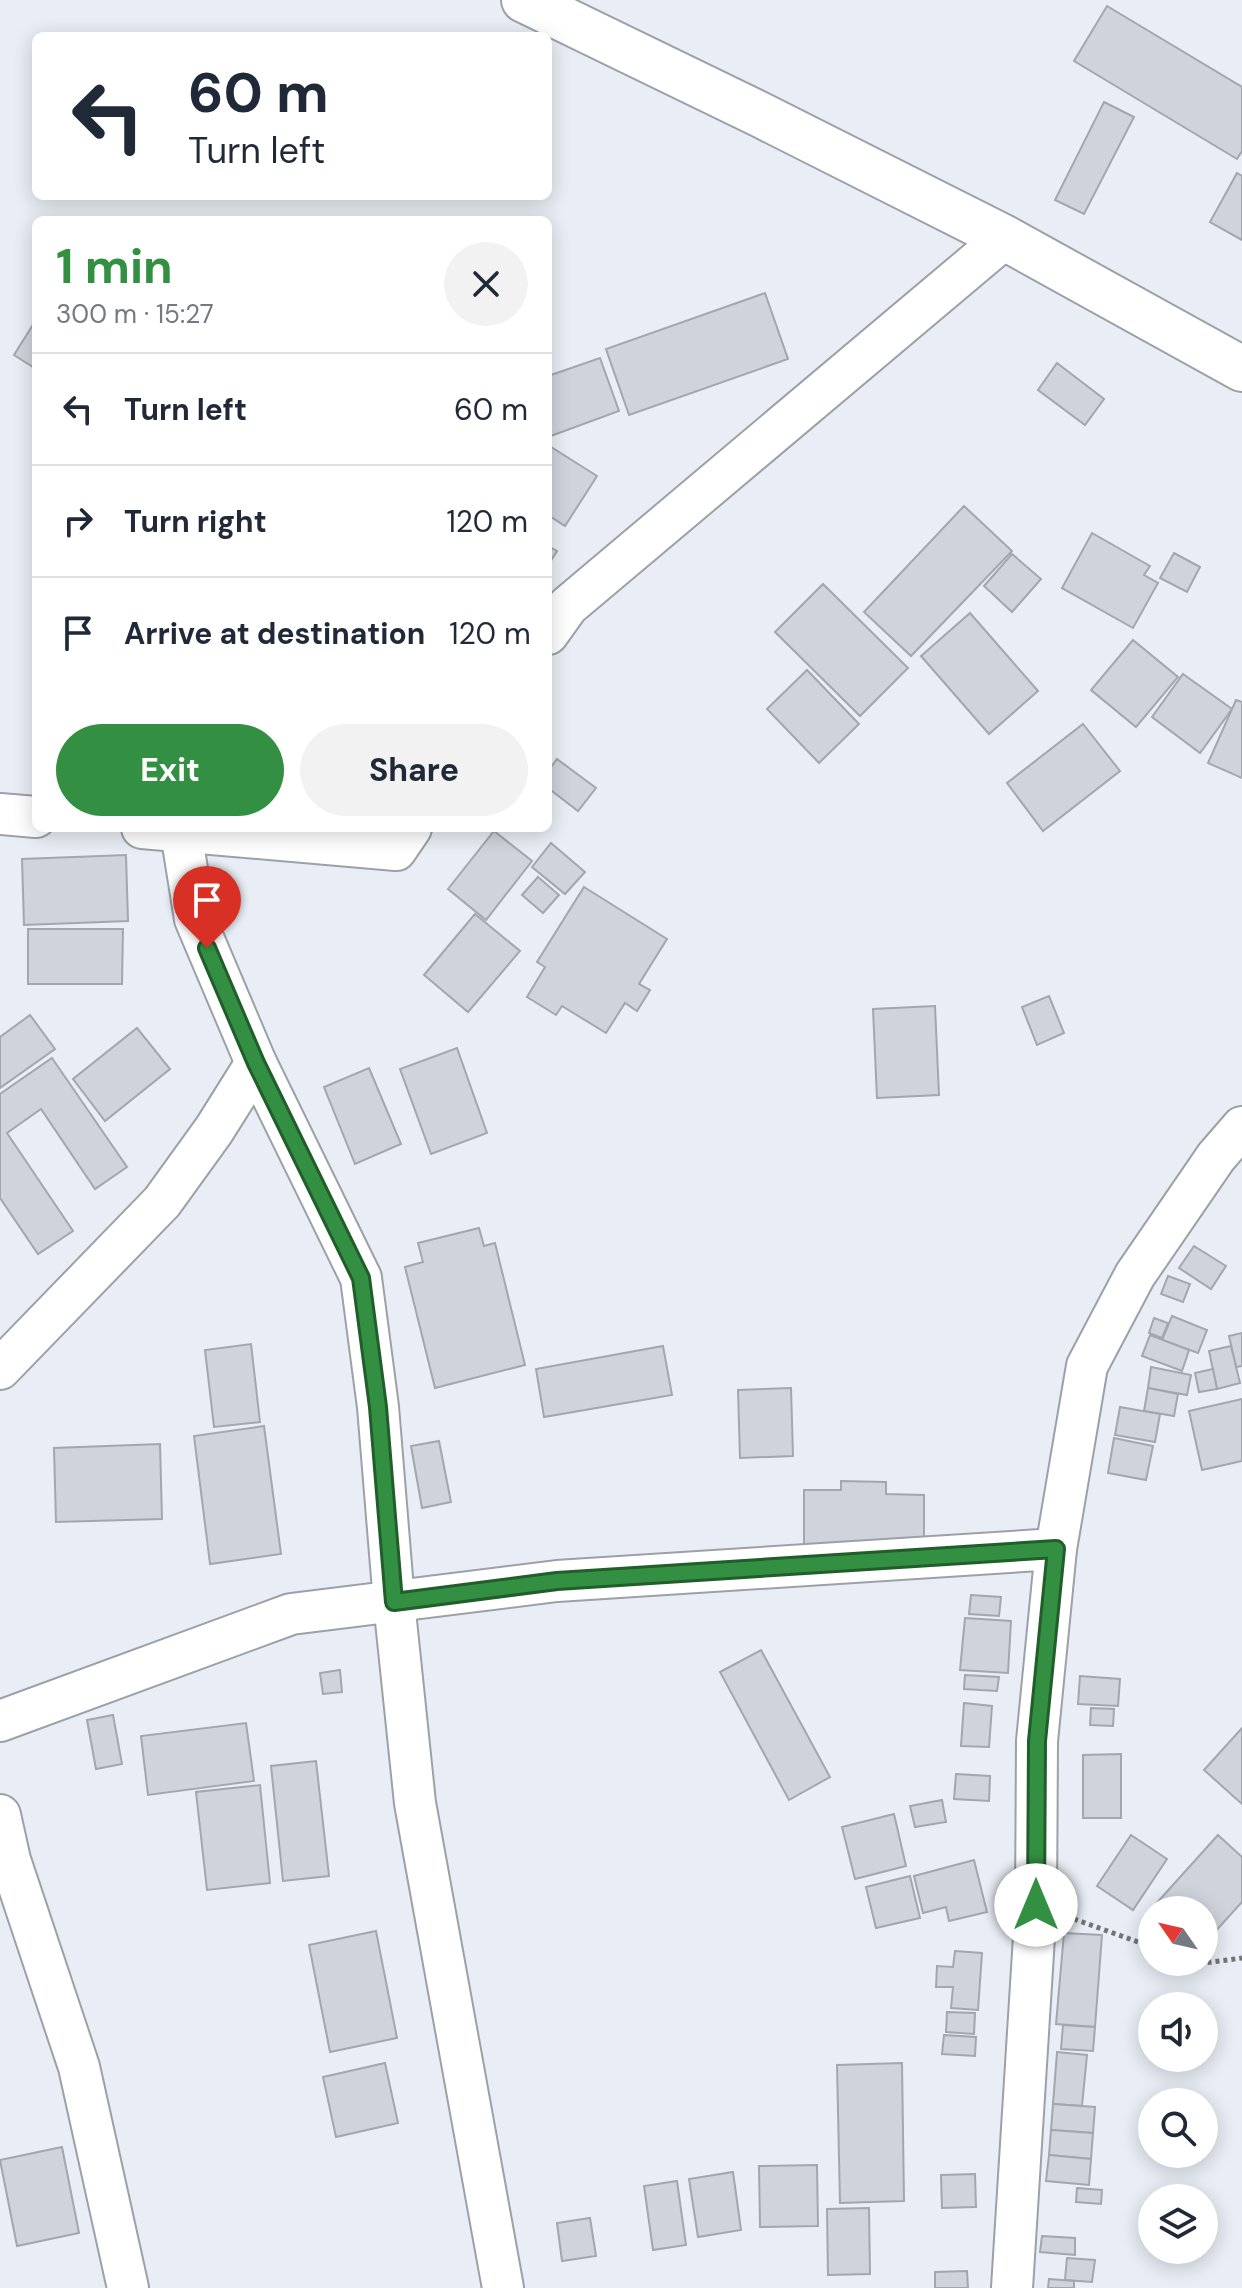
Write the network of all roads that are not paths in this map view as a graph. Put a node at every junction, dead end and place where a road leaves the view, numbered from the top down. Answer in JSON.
{"nodes":[{"id":1,"x":524,"y":0,"type":"edge"},
{"id":2,"x":1005,"y":238,"type":"junction"},
{"id":3,"x":1242,"y":369,"type":"edge"},
{"id":4,"x":552,"y":628,"type":"edge"},
{"id":5,"x":0,"y":814,"type":"edge"},
{"id":6,"x":32,"y":817,"type":"edge"},
{"id":7,"x":181,"y":832,"type":"joint"},
{"id":8,"x":408,"y":832,"type":"edge"},
{"id":9,"x":256,"y":1063,"type":"junction"},
{"id":10,"x":1242,"y":1127,"type":"edge"},
{"id":11,"x":0,"y":1369,"type":"edge"},
{"id":12,"x":1056,"y":1549,"type":"junction"},
{"id":13,"x":394,"y":1602,"type":"junction"},
{"id":14,"x":0,"y":1721,"type":"edge"},
{"id":15,"x":0,"y":1815,"type":"edge"},
{"id":16,"x":124,"y":2288,"type":"edge"},
{"id":17,"x":503,"y":2288,"type":"edge"},
{"id":18,"x":1012,"y":2288,"type":"edge"}],
"edges":[{"from":1,"to":2,"type":"street"},
{"from":2,"to":3,"type":"street"},
{"from":2,"to":4,"type":"street"},
{"from":5,"to":6,"type":"street"},
{"from":7,"to":8,"type":"street"},
{"from":7,"to":9,"type":"street"},
{"from":9,"to":11,"type":"street"},
{"from":9,"to":13,"type":"street"},
{"from":10,"to":12,"type":"street"},
{"from":12,"to":13,"type":"street"},
{"from":12,"to":18,"type":"street"},
{"from":13,"to":14,"type":"street"},
{"from":13,"to":17,"type":"street"},
{"from":15,"to":16,"type":"street"}]}
